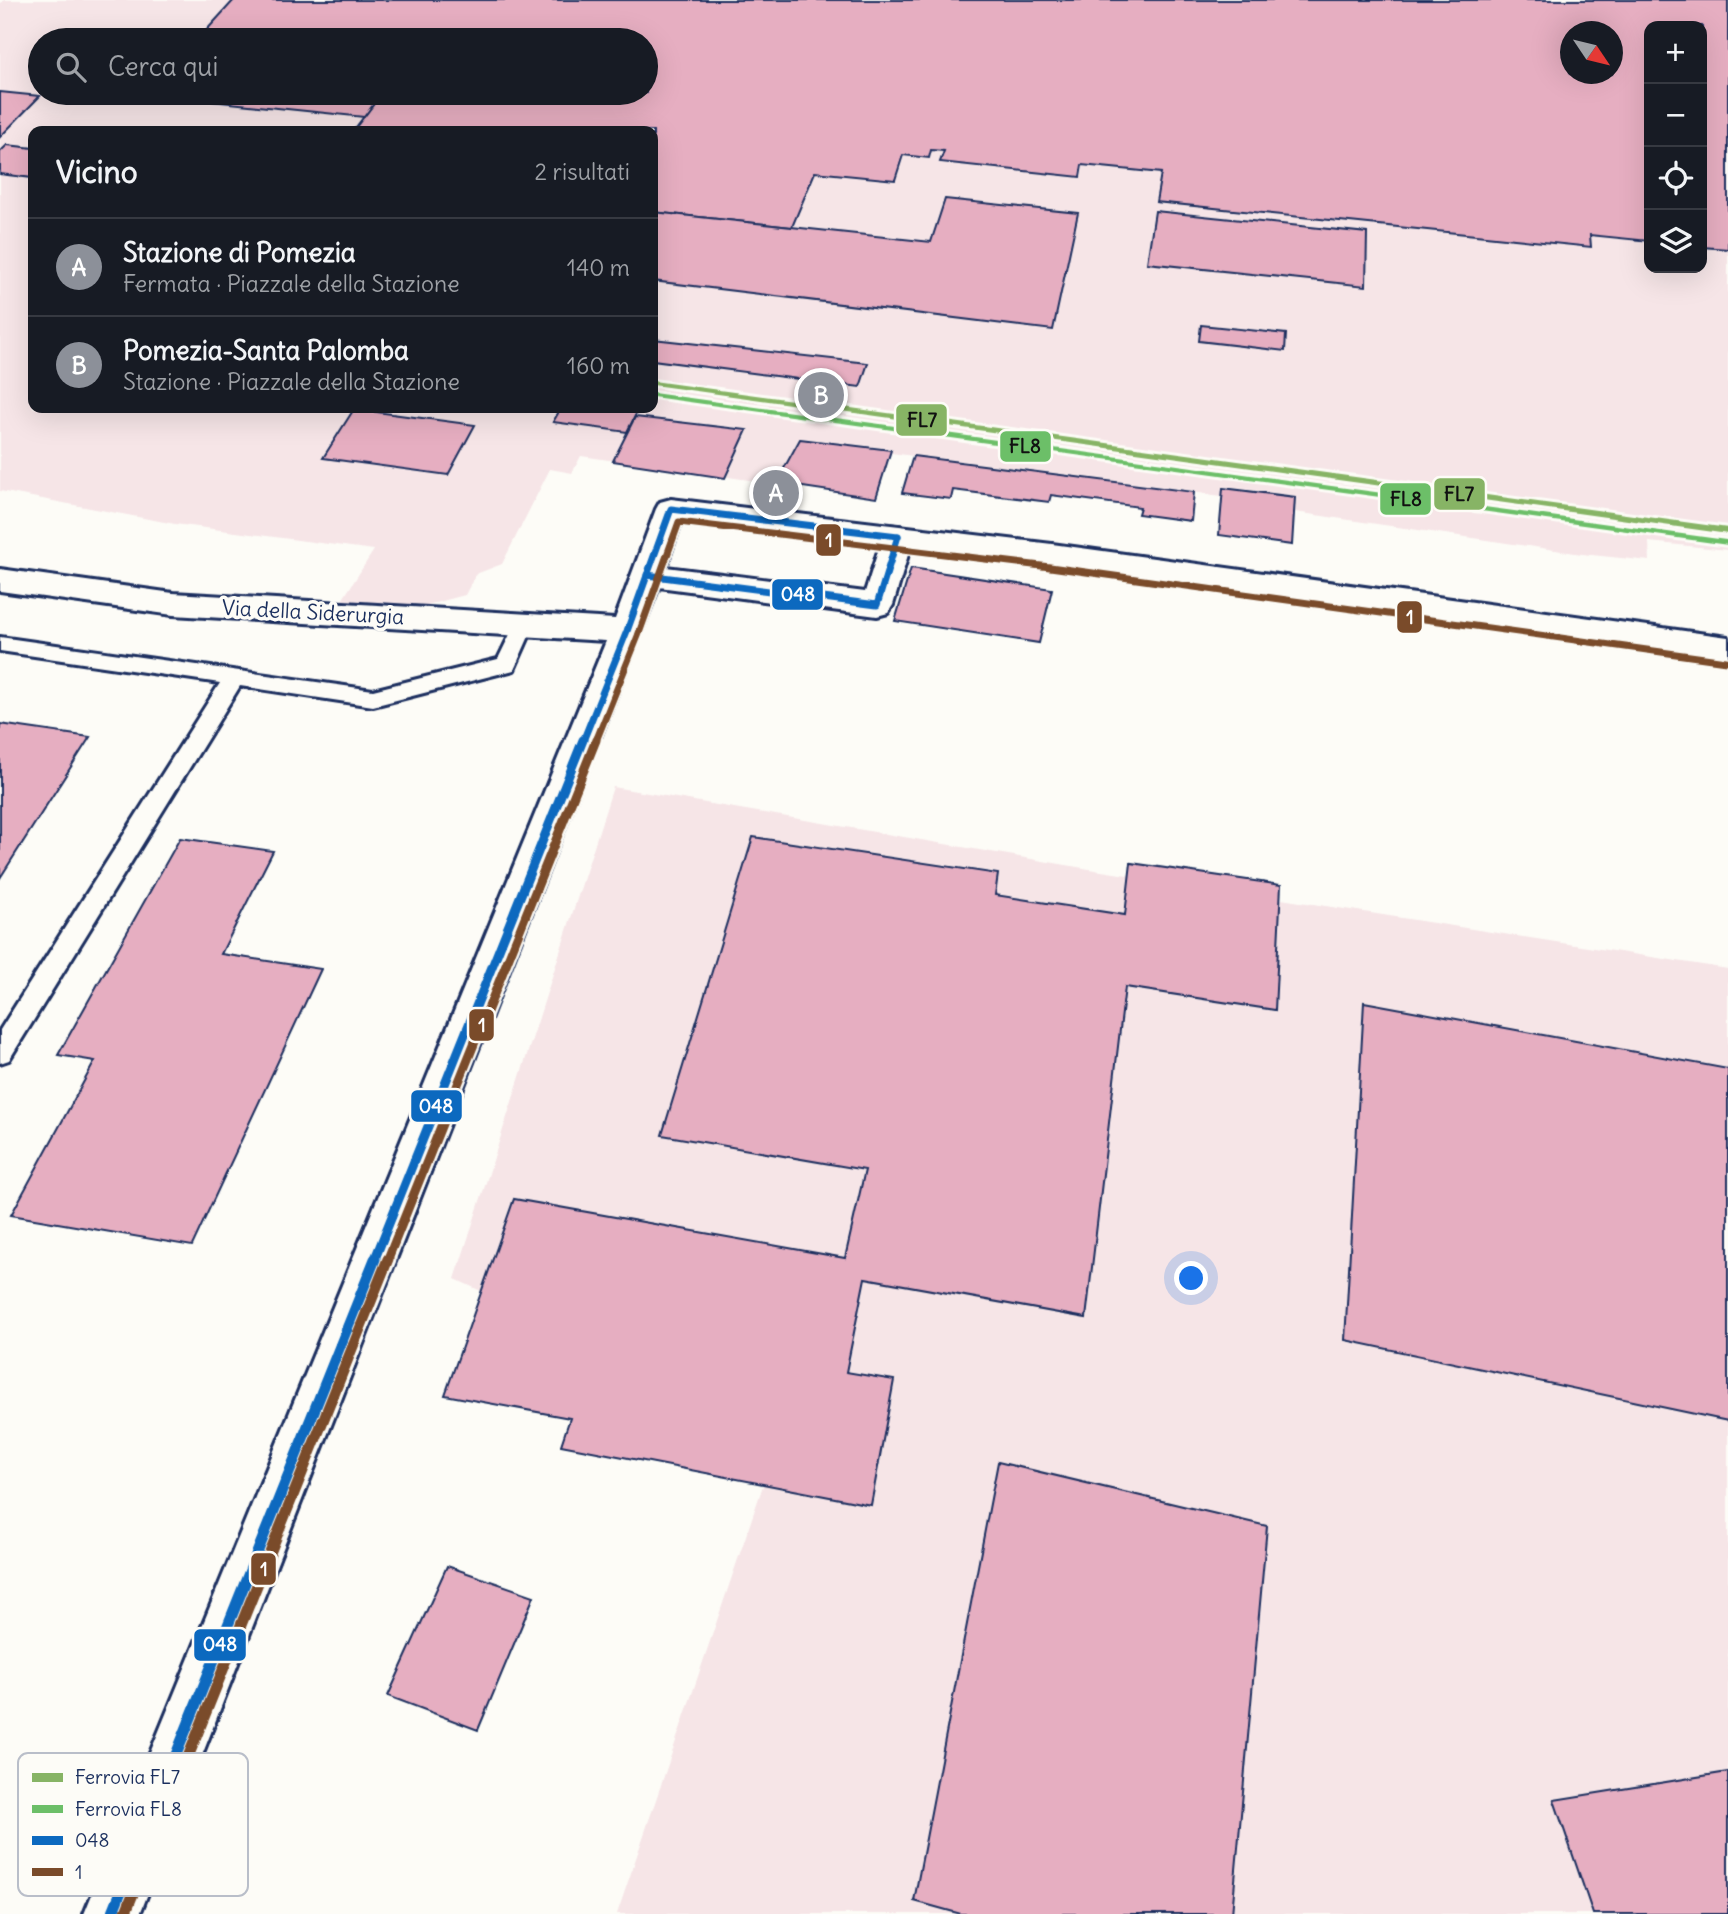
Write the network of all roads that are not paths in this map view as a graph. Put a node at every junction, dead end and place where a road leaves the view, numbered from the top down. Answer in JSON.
{"nodes":[{"id":1,"x":898,"y":536,"type":"junction"},
{"id":2,"x":647,"y":575,"type":"junction"},
{"id":3,"x":0,"y":580,"type":"edge"},
{"id":4,"x":524,"y":625,"type":"junction"},
{"id":5,"x":627,"y":631,"type":"junction"},
{"id":6,"x":0,"y":644,"type":"edge"},
{"id":7,"x":1728,"y":649,"type":"edge"},
{"id":8,"x":234,"y":678,"type":"junction"},
{"id":9,"x":0,"y":1052,"type":"edge"},
{"id":10,"x":177,"y":1753,"type":"edge"},
{"id":11,"x":119,"y":1896,"type":"edge"},
{"id":12,"x":112,"y":1914,"type":"edge"}],
"edges":[{"from":1,"to":2,"type":"street"},
{"from":1,"to":2,"type":"street"},
{"from":1,"to":7,"type":"street"},
{"from":2,"to":5,"type":"street"},
{"from":3,"to":4,"type":"street","name":"Via della Siderurgia"},
{"from":4,"to":5,"type":"street","name":"Via della Siderurgia"},
{"from":4,"to":8,"type":"lane"},
{"from":5,"to":10,"type":"street"},
{"from":6,"to":8,"type":"lane"},
{"from":8,"to":9,"type":"lane"},
{"from":11,"to":12,"type":"street"}]}
